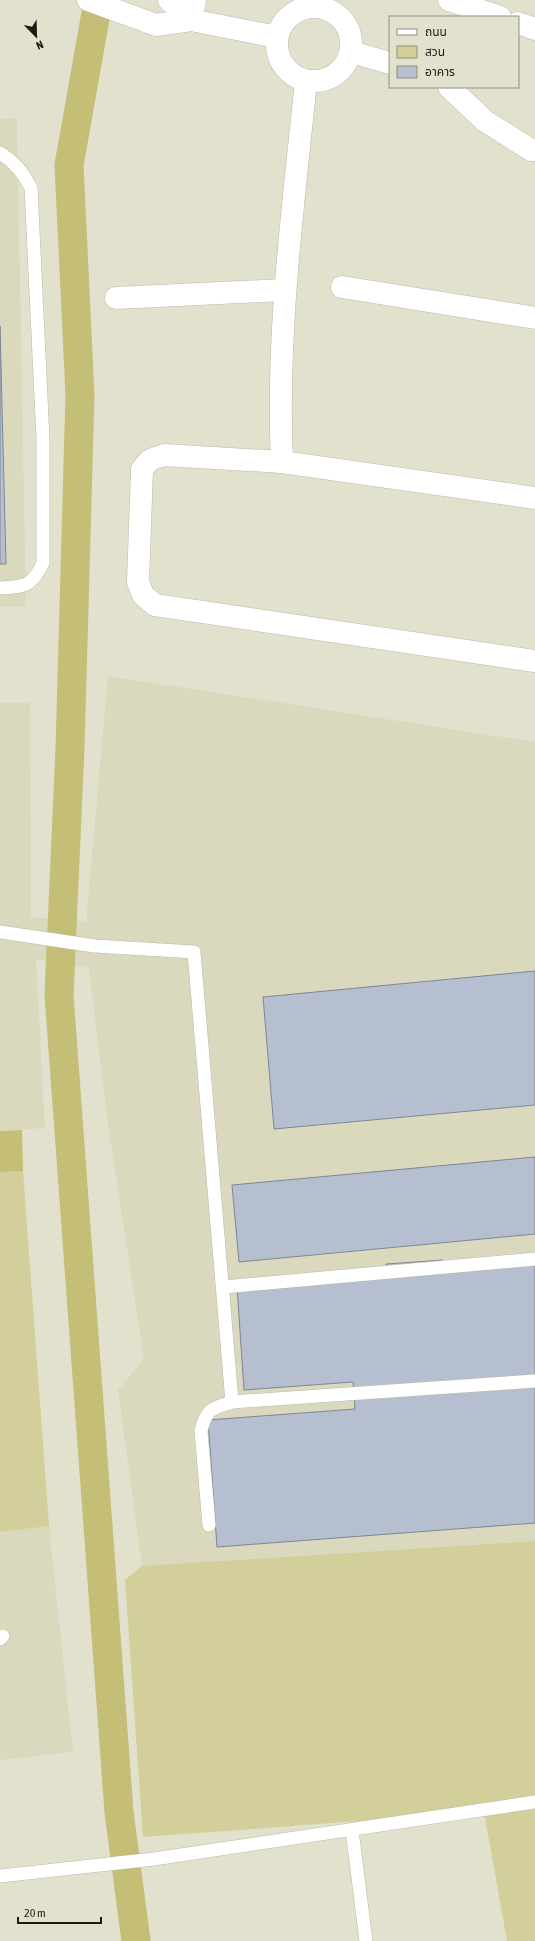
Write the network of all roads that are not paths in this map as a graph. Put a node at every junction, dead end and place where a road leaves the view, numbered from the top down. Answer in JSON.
{"nodes":[{"id":1,"x":88,"y":0,"type":"edge"},
{"id":2,"x":169,"y":0,"type":"edge"},
{"id":3,"x":449,"y":0,"type":"edge"},
{"id":4,"x":193,"y":10,"type":"edge"},
{"id":5,"x":488,"y":15,"type":"edge"},
{"id":6,"x":519,"y":23,"type":"edge"},
{"id":7,"x":535,"y":29,"type":"edge"},
{"id":8,"x":278,"y":37,"type":"junction"},
{"id":9,"x":351,"y":52,"type":"junction"},
{"id":10,"x":389,"y":63,"type":"edge"},
{"id":11,"x":306,"y":81,"type":"junction"},
{"id":12,"x":450,"y":88,"type":"edge"},
{"id":13,"x":535,"y":150,"type":"edge"},
{"id":14,"x":0,"y":153,"type":"edge"},
{"id":15,"x":342,"y":287,"type":"dead end"},
{"id":16,"x":284,"y":290,"type":"junction"},
{"id":17,"x":116,"y":298,"type":"dead end"},
{"id":18,"x":535,"y":318,"type":"edge"},
{"id":19,"x":282,"y":462,"type":"junction"},
{"id":20,"x":535,"y":498,"type":"edge"},
{"id":21,"x":0,"y":588,"type":"edge"},
{"id":22,"x":535,"y":661,"type":"edge"},
{"id":23,"x":4,"y":932,"type":"edge"},
{"id":24,"x":535,"y":1259,"type":"edge"},
{"id":25,"x":223,"y":1287,"type":"junction"},
{"id":26,"x":535,"y":1381,"type":"edge"},
{"id":27,"x":232,"y":1402,"type":"junction"},
{"id":28,"x":209,"y":1525,"type":"dead end"},
{"id":29,"x":535,"y":1802,"type":"edge"},
{"id":30,"x":352,"y":1830,"type":"junction"},
{"id":31,"x":0,"y":1876,"type":"edge"},
{"id":32,"x":366,"y":1941,"type":"edge"}],
"edges":[{"from":1,"to":4,"type":"street"},
{"from":2,"to":4,"type":"street"},
{"from":3,"to":5,"type":"street"},
{"from":4,"to":8,"type":"street"},
{"from":6,"to":7,"type":"street"},
{"from":8,"to":9,"type":"street"},
{"from":8,"to":11,"type":"street"},
{"from":9,"to":10,"type":"street"},
{"from":9,"to":11,"type":"street"},
{"from":11,"to":16,"type":"street"},
{"from":12,"to":13,"type":"street"},
{"from":14,"to":21,"type":"lane"},
{"from":15,"to":18,"type":"street"},
{"from":16,"to":17,"type":"street"},
{"from":16,"to":19,"type":"street"},
{"from":19,"to":20,"type":"street"},
{"from":19,"to":22,"type":"street"},
{"from":23,"to":25,"type":"lane"},
{"from":24,"to":25,"type":"lane"},
{"from":25,"to":27,"type":"lane"},
{"from":26,"to":27,"type":"lane"},
{"from":27,"to":28,"type":"lane"},
{"from":29,"to":30,"type":"lane"},
{"from":30,"to":31,"type":"lane"},
{"from":30,"to":32,"type":"lane"}]}
